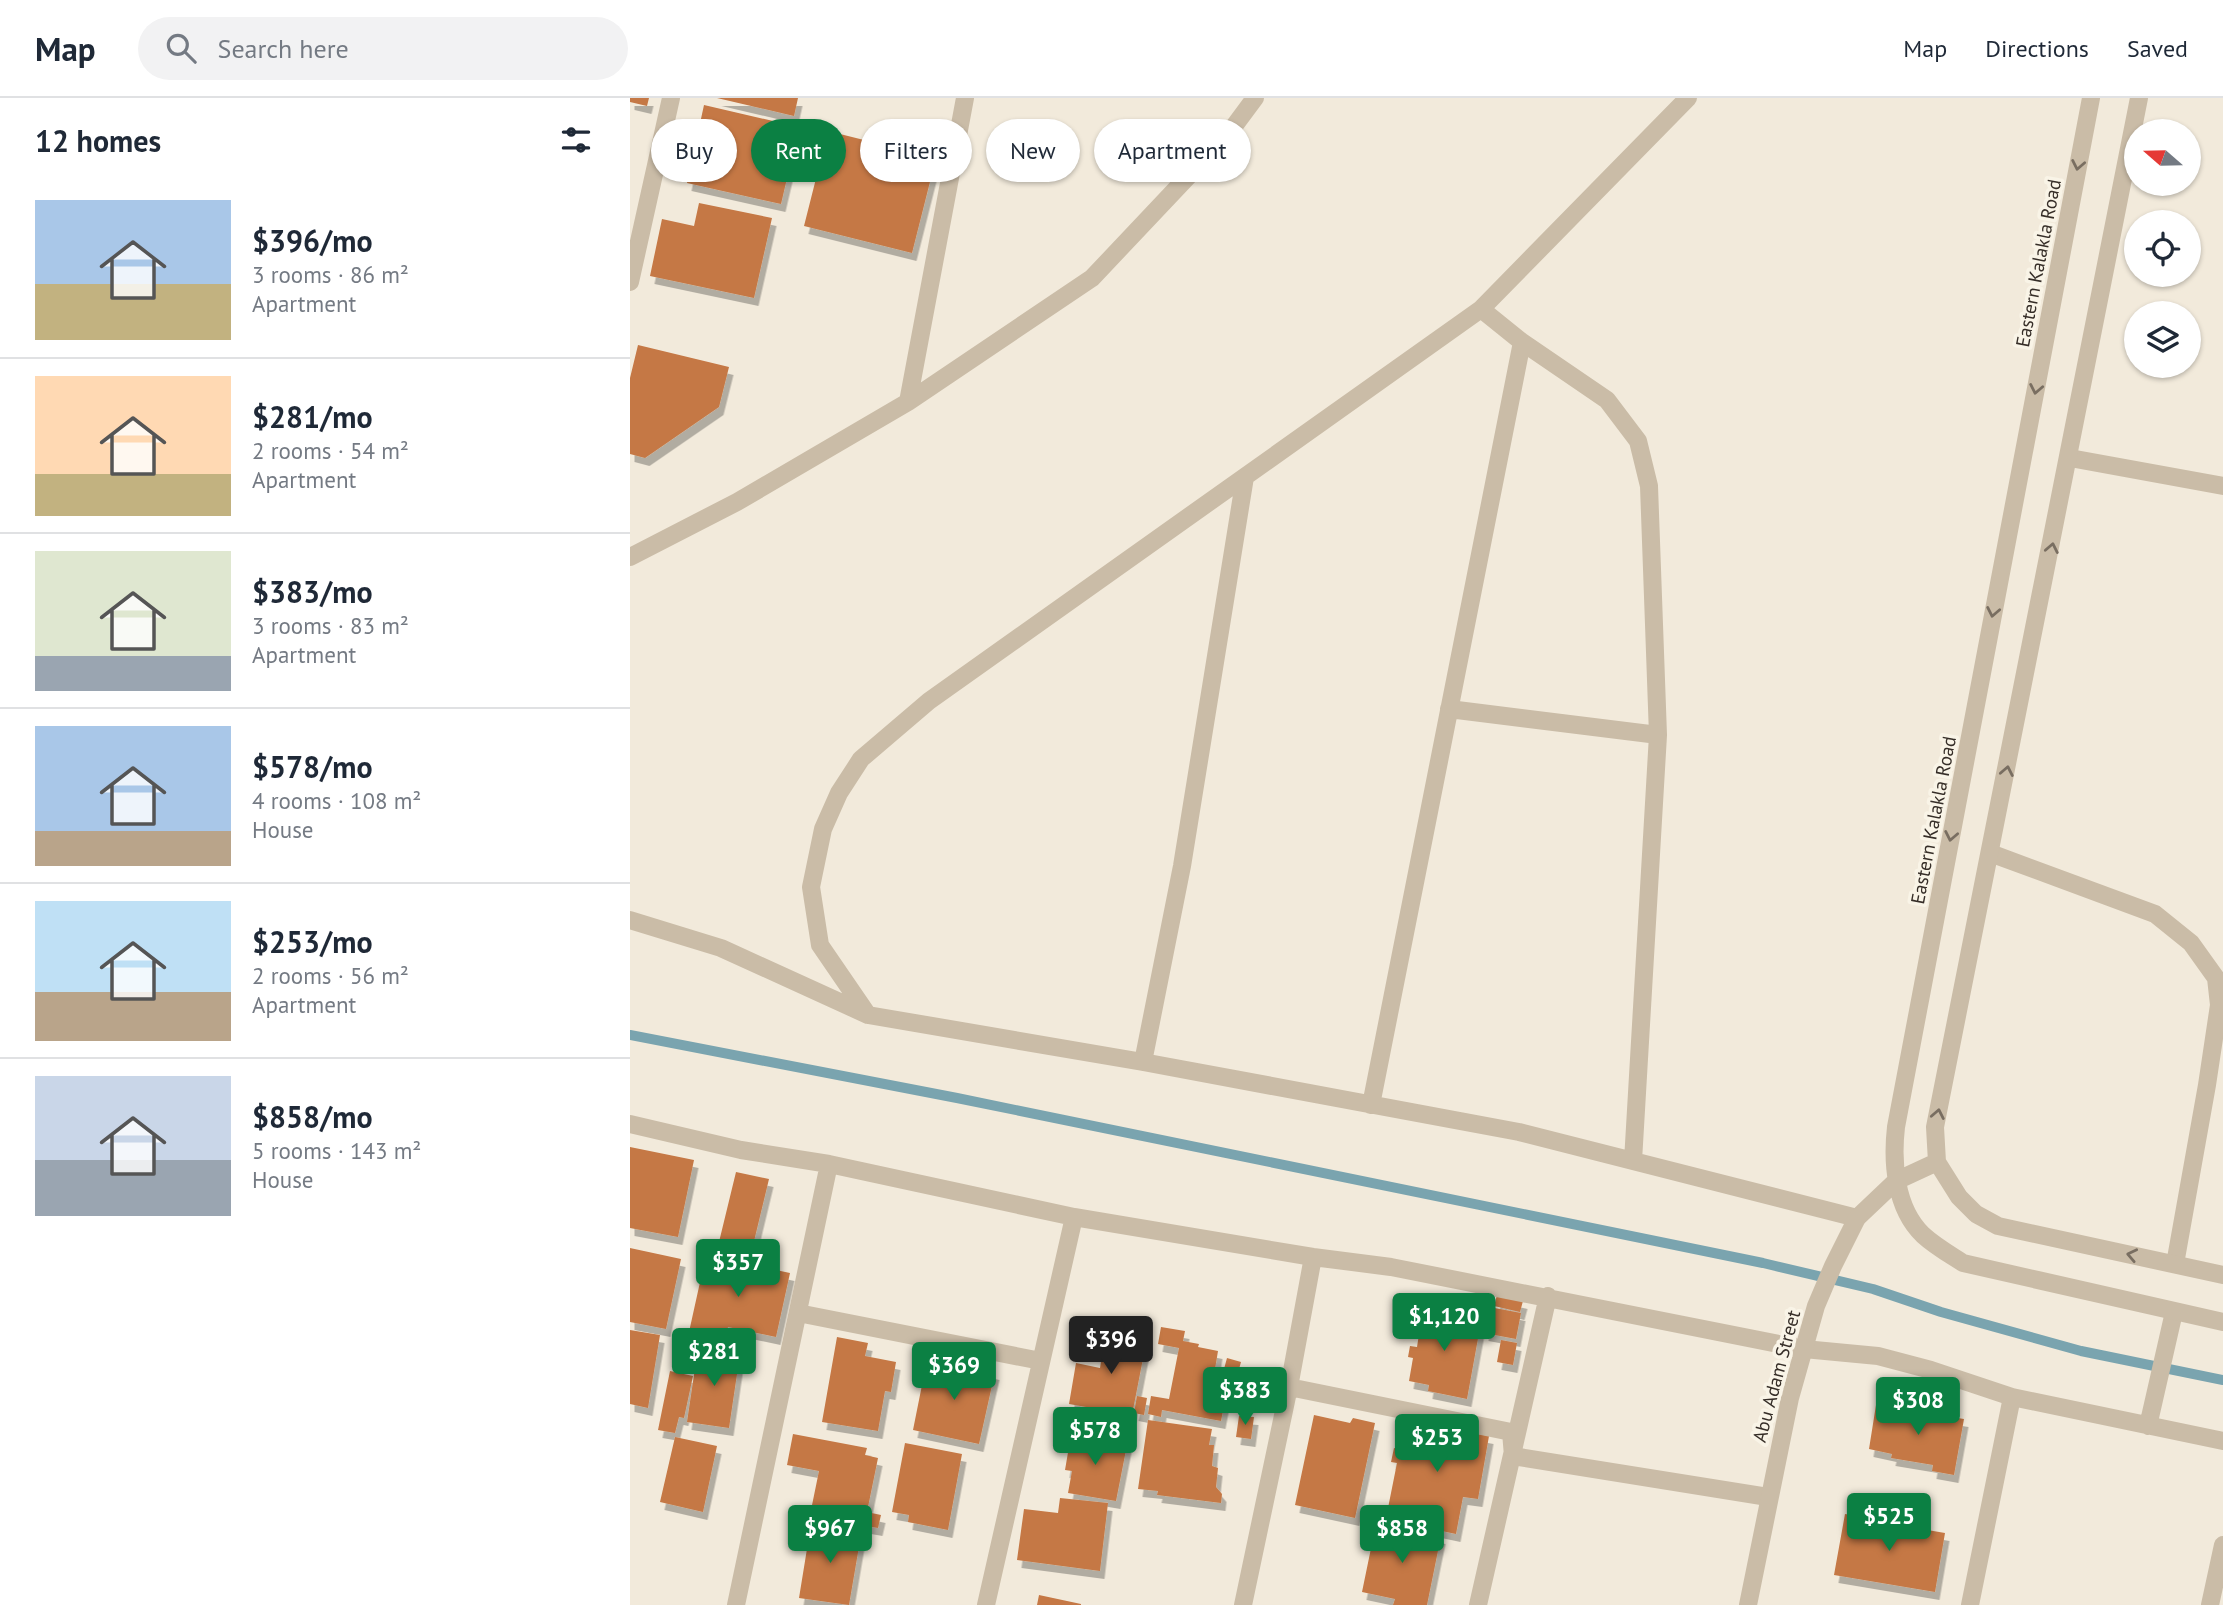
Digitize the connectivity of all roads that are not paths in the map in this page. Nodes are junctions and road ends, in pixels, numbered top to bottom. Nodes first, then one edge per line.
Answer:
1 (671, 98) edge
2 (965, 98) edge
3 (1255, 98) edge
4 (1688, 98) edge
5 (2091, 98) edge
6 (2139, 98) edge
7 (630, 282) edge
8 (1481, 309) junction
9 (1522, 342) junction
10 (908, 402) junction
11 (2070, 458) junction
12 (1245, 477) junction
13 (2223, 486) edge
14 (630, 557) edge
15 (1449, 709) junction
16 (1658, 735) junction
17 (1990, 853) junction
18 (630, 920) edge
19 (868, 1015) junction
20 (1143, 1062) junction
21 (1371, 1105) junction
22 (630, 1124) edge
23 (1633, 1161) junction
24 (1937, 1162) junction
25 (829, 1164) junction
26 (1896, 1181) junction
27 (1074, 1217) junction
28 (1857, 1218) junction
29 (1313, 1257) junction
30 (2175, 1264) junction
31 (2223, 1275) edge
32 (1548, 1297) junction
33 (2174, 1312) junction
34 (798, 1313) junction
35 (2223, 1322) edge
36 (1804, 1349) junction
37 (1041, 1361) junction
38 (1289, 1387) junction
39 (2012, 1397) junction
40 (2148, 1426) junction
41 (2223, 1441) edge
42 (1513, 1456) junction
43 (1768, 1497) junction
44 (2223, 1545) edge
45 (736, 1605) edge
46 (986, 1605) edge
47 (1243, 1605) edge
48 (1478, 1605) edge
49 (1748, 1605) edge
50 (1970, 1605) edge
51 (2210, 1605) edge

1 - 7 street
2 - 10 street
3 - 10 street
4 - 8 street
5 -> 26 street, Eastern Kalakla Road
6 - 11 street
8 - 9 street
8 - 12 street
9 - 15 street
9 - 16 street
10 - 14 street
11 - 13 street
17 -> 11 street
12 - 19 street
12 - 20 street
15 - 16 street
15 - 21 street
16 - 23 street
24 -> 17 street
17 - 30 street
18 - 19 street
19 - 20 street
20 - 21 street
21 - 23 street
22 - 25 street
23 - 28 street
24 - 26 street, Abu Adam Street
30 -> 24 street
25 - 27 street
25 - 34 street
26 - 28 street, Abu Adam Street
26 - 33 street, Eastern Kalakla Road
27 - 29 street
27 - 37 street
28 - 36 street, Abu Adam Street
29 - 32 street
29 - 38 street
30 - 31 street
32 - 36 street
32 - 42 street
33 - 35 street, Eastern Kalakla Road
33 - 40 street
34 - 37 street
34 - 45 street
36 - 39 street
36 - 43 street, Abu Adam Street
37 - 46 street
38 - 42 street
38 - 47 street
39 - 40 street
39 - 50 street
40 - 41 street
42 - 43 street
42 - 48 street
43 - 49 street, Abu Adam Street
44 - 51 street

